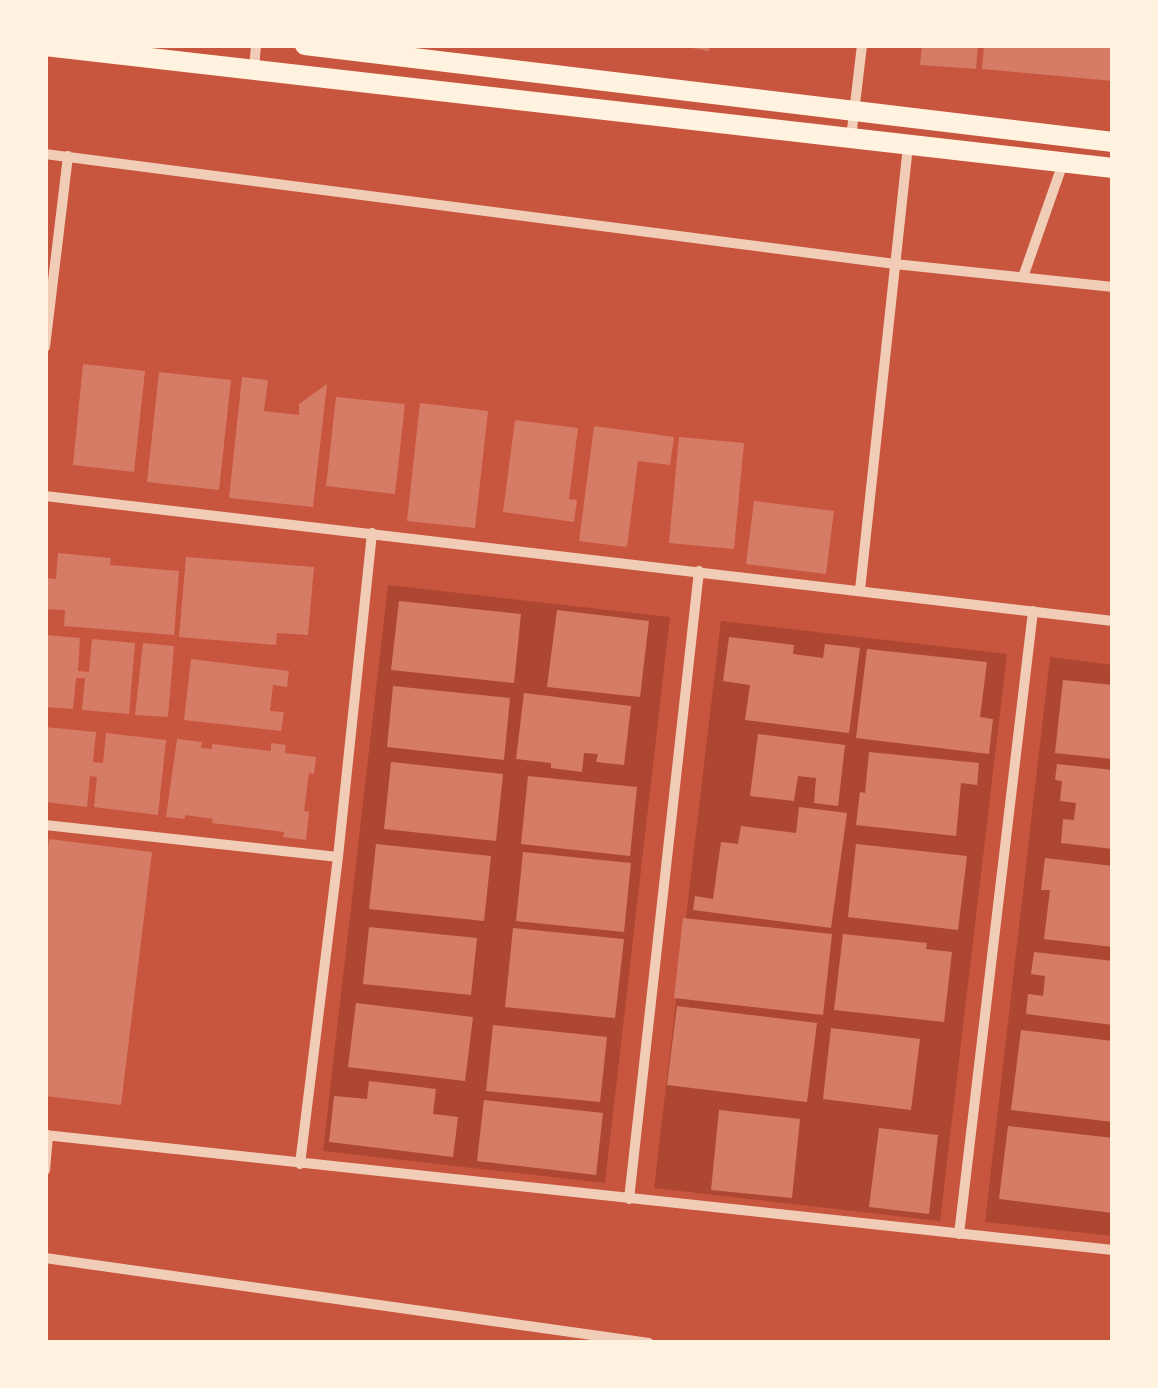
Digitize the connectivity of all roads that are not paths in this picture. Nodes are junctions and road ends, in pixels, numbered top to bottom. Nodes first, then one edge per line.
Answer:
1 (256, 45) edge
2 (305, 45) edge
3 (862, 45) edge
4 (45, 46) edge
5 (253, 70) junction
6 (855, 113) junction
7 (850, 139) junction
8 (1113, 142) edge
9 (908, 146) junction
10 (45, 154) edge
11 (68, 156) junction
12 (1063, 162) junction
13 (1113, 168) edge
14 (895, 264) junction
15 (1023, 277) junction
16 (1113, 287) edge
17 (45, 347) edge
18 (45, 496) edge
19 (372, 533) junction
20 (699, 571) junction
21 (860, 590) junction
22 (1033, 611) junction
23 (1113, 621) edge
24 (45, 825) edge
25 (338, 858) junction
26 (46, 1135) edge
27 (300, 1164) junction
28 (45, 1170) edge
29 (629, 1199) junction
30 (959, 1234) junction
31 (1113, 1250) edge
32 (45, 1258) edge
33 (649, 1343) edge

1 - 5 street
2 - 6 main road
3 - 6 street
4 - 5 main road
5 - 7 main road
6 - 7 street
6 - 8 main road
7 - 9 main road
9 - 12 main road
9 - 14 street
10 - 11 street
11 - 14 street
11 - 17 street
12 - 13 main road
12 - 15 street
14 - 15 street
14 - 21 street
15 - 16 street
18 - 19 street
19 - 20 street
19 - 25 street
20 - 21 street
20 - 29 street
21 - 22 street
22 - 23 street
22 - 30 street
24 - 25 street
25 - 27 street
26 - 27 street
26 - 28 street
27 - 29 street
29 - 30 street
30 - 31 street
32 - 33 street

